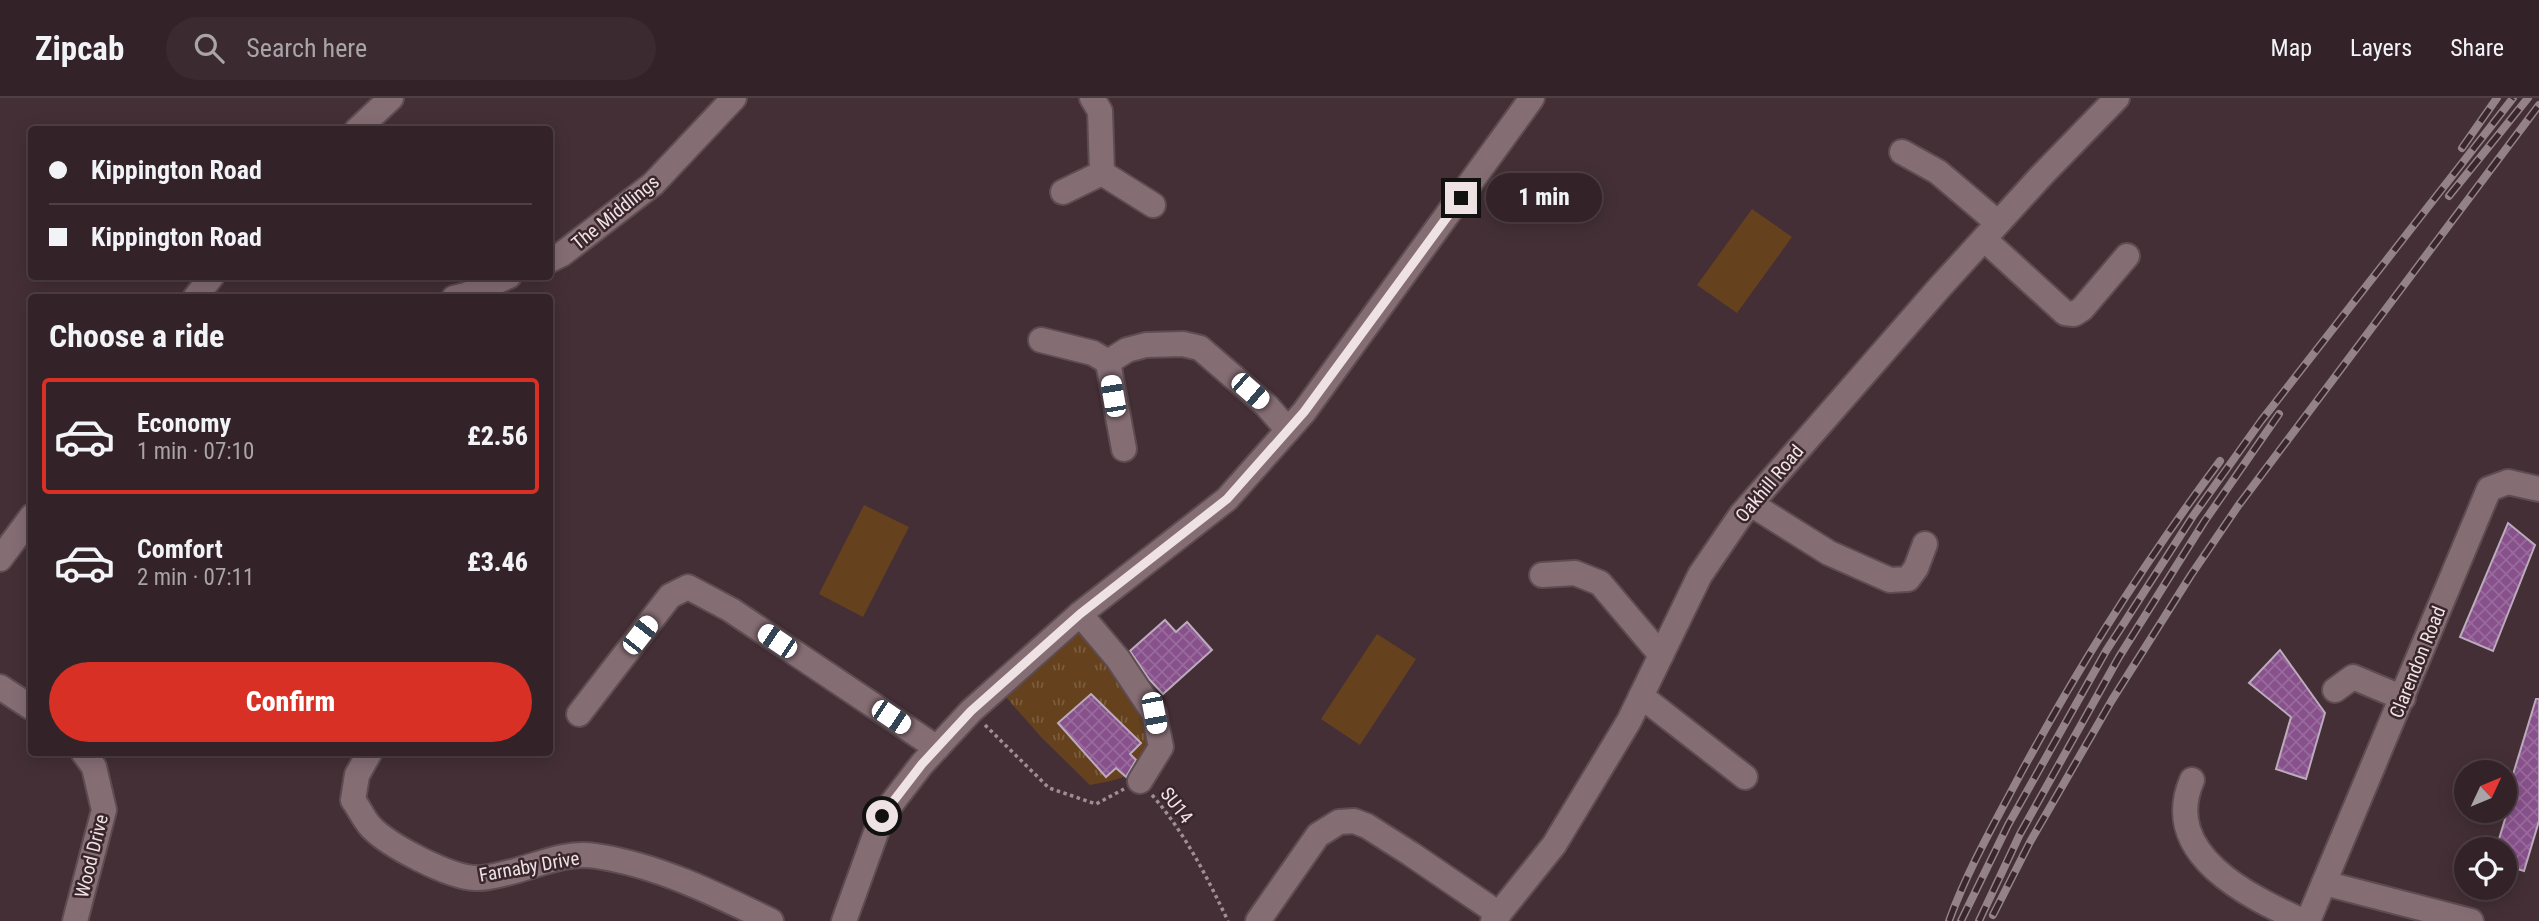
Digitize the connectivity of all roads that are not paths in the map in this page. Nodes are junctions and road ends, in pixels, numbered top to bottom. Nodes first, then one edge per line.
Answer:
1 (391, 98) edge
2 (734, 98) edge
3 (1092, 98) edge
4 (1532, 98) edge
5 (2117, 98) edge
6 (361, 126) edge
7 (1902, 152) dead end
8 (1102, 173) junction
9 (1063, 192) dead end
10 (1153, 205) dead end
11 (1991, 231) junction
12 (2127, 256) dead end
13 (553, 258) edge
14 (209, 280) edge
15 (500, 280) edge
16 (198, 294) edge
17 (468, 294) edge
18 (1041, 340) dead end
19 (1108, 362) junction
20 (1289, 430) junction
21 (1124, 449) dead end
22 (2539, 489) edge
23 (1751, 503) junction
24 (28, 521) edge
25 (1925, 544) dead end
26 (0, 559) edge
27 (1542, 575) dead end
28 (1080, 614) junction
29 (1661, 655) junction
30 (0, 687) edge
31 (2334, 690) dead end
32 (1641, 696) junction
33 (2403, 698) junction
34 (28, 705) edge
35 (579, 713) dead end
36 (937, 748) junction
37 (86, 756) edge
38 (368, 756) edge
39 (1745, 777) dead end
40 (2192, 780) dead end
41 (1139, 781) road end
42 (2324, 883) junction
43 (1496, 918) edge
44 (75, 921) edge
45 (771, 921) edge
46 (844, 921) edge
47 (1258, 921) edge
48 (2303, 921) edge
49 (2308, 921) edge
50 (2471, 921) edge

1 - 6 street
2 - 13 street, The Middlings
3 - 8 street
4 - 20 street
5 - 11 street, Oakhill Road
7 - 11 street
8 - 9 street
8 - 10 street
11 - 12 street
11 - 23 street, Oakhill Road
14 - 16 street
15 - 17 street
18 - 19 street
19 - 20 street
19 - 21 street
20 - 28 street
22 - 33 street, Clarendon Road
23 - 25 street
23 - 29 street, Oakhill Road
24 - 26 street
27 - 29 street
28 - 36 street
28 - 41 street
29 - 32 street, Oakhill Road
30 - 34 street
31 - 33 street
32 - 39 street
32 - 43 street, Oakhill Road
33 - 42 street, Clarendon Road
35 - 36 street
36 - 46 street
37 - 44 street, Wood Drive
38 - 45 street, Farnaby Drive
40 - 48 street
42 - 49 street, Clarendon Road
42 - 50 street
43 - 47 street

